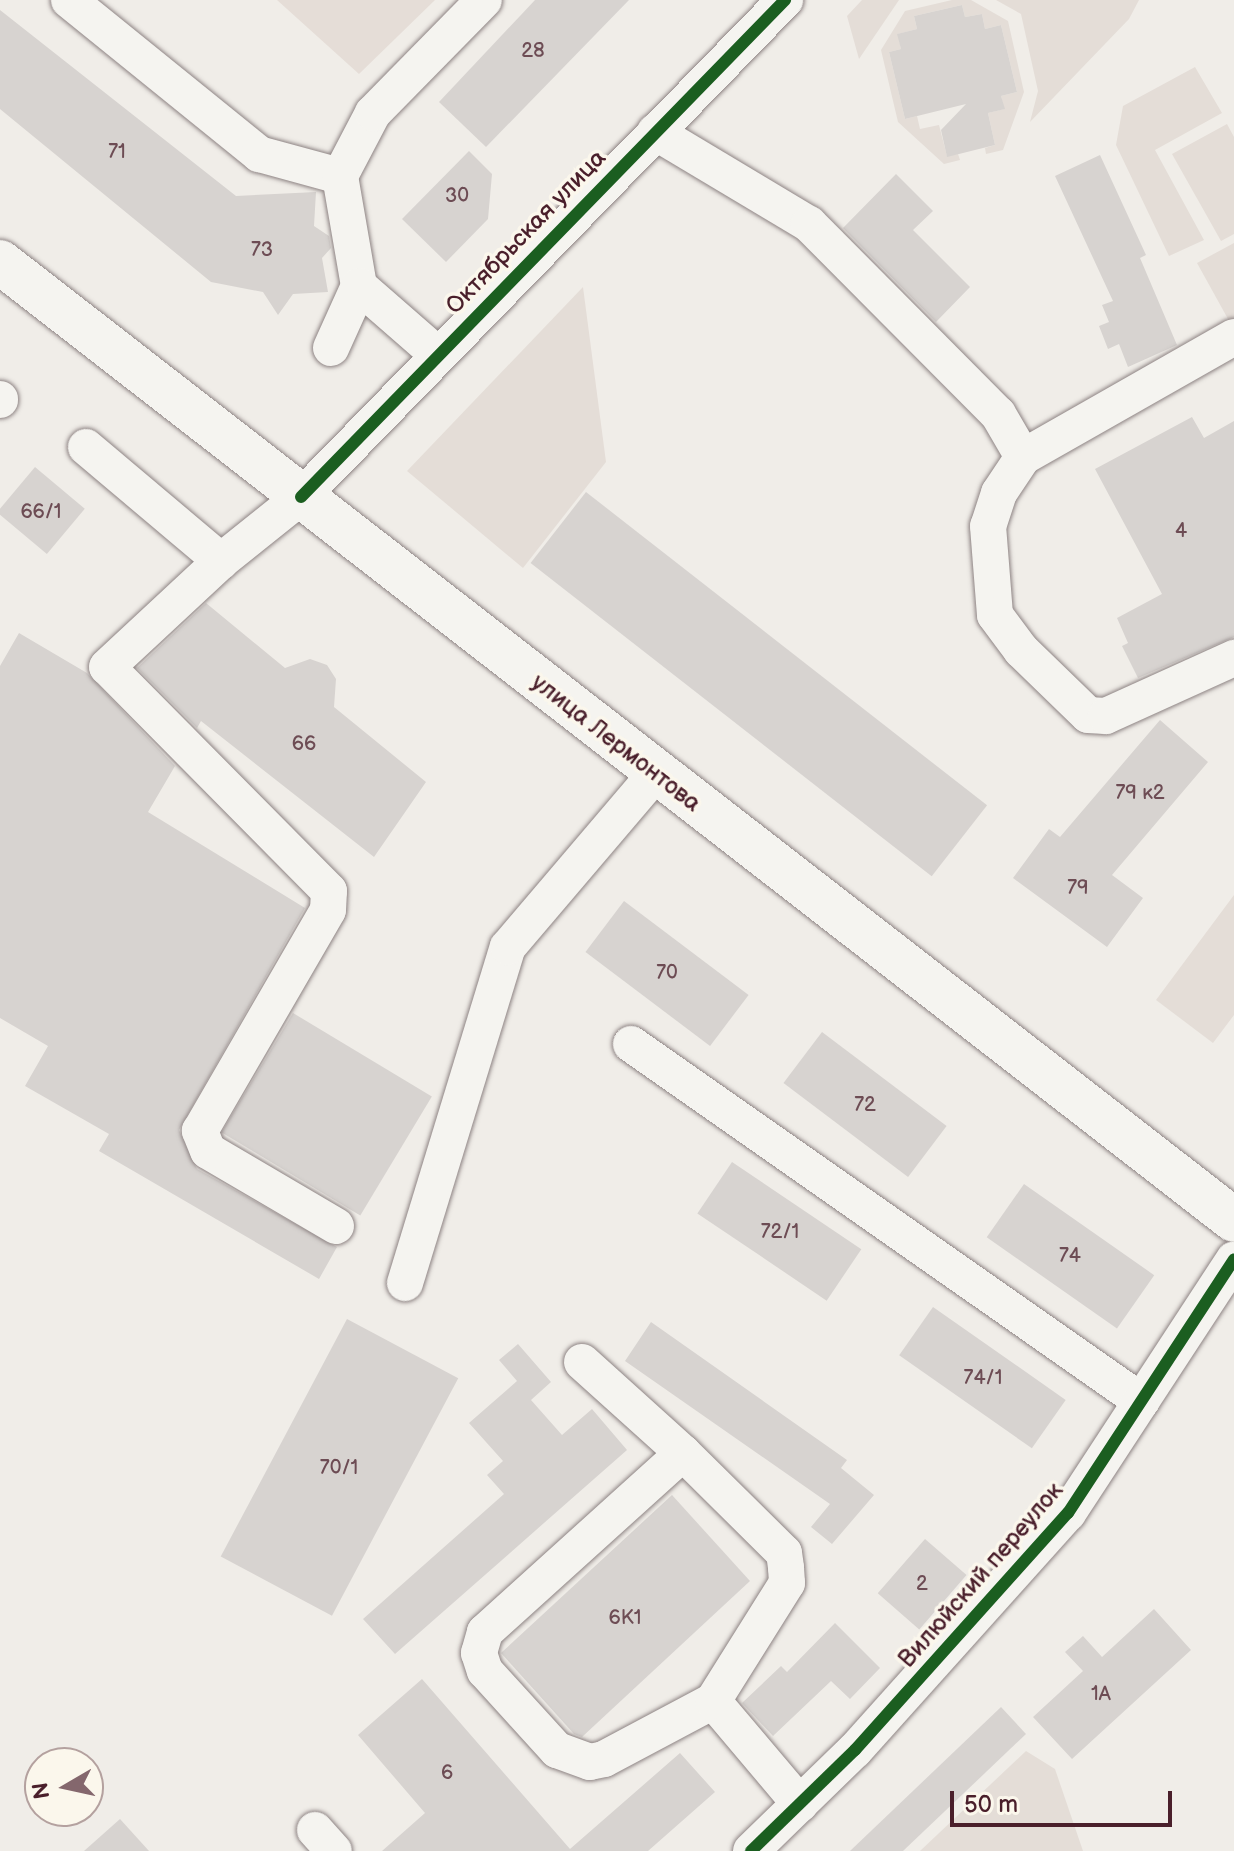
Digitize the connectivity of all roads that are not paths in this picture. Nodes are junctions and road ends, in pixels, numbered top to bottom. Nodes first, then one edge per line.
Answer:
1 (69, 0) edge
2 (484, 0) edge
3 (785, 0) edge
4 (655, 132) junction
5 (340, 176) junction
6 (0, 262) edge
7 (359, 286) junction
8 (1234, 337) edge
9 (331, 348) dead end
10 (438, 355) junction
11 (86, 447) dead end
12 (1023, 457) junction
13 (301, 497) junction
14 (221, 561) junction
15 (1234, 658) edge
16 (655, 774) junction
17 (631, 1044) dead end
18 (1234, 1220) edge
19 (336, 1226) dead end
20 (1234, 1259) edge
21 (405, 1283) dead end
22 (582, 1362) dead end
23 (1141, 1401) junction
24 (683, 1453) junction
25 (713, 1701) junction
26 (800, 1804) junction
27 (751, 1851) edge

1 - 5 street
2 - 5 street
3 - 4 street, Октябрьская улица
4 - 10 street, Октябрьская улица
4 - 12 street
5 - 7 street
6 - 13 main road, улица Лермонтова
7 - 9 street
7 - 10 street
8 - 12 street
10 - 13 street, Октябрьская улица
11 - 14 street
12 - 15 street
13 - 14 street, Октябрьская улица
13 - 16 main road, улица Лермонтова
14 - 19 street, Октябрьская улица
16 - 18 main road, улица Лермонтова
16 - 21 street
17 - 23 street
20 - 23 street, Вилюйский переулок
22 - 24 street
23 - 26 street, Вилюйский переулок
24 - 25 street
24 - 25 street
25 - 26 street
26 - 27 street, Вилюйский переулок

